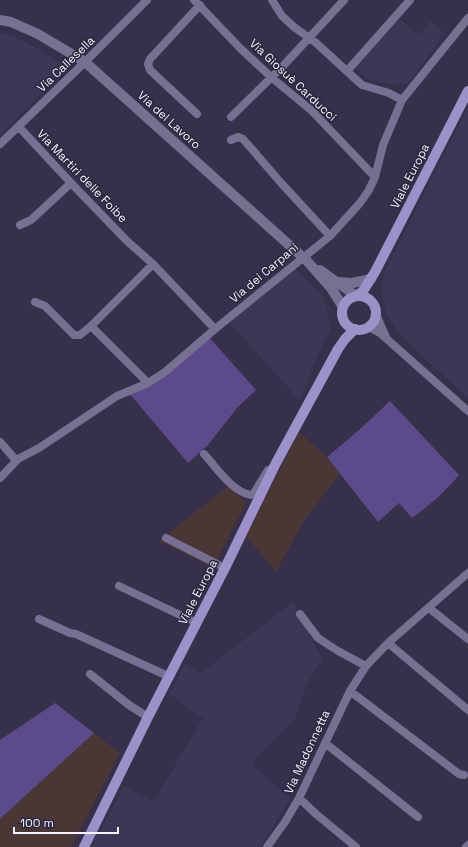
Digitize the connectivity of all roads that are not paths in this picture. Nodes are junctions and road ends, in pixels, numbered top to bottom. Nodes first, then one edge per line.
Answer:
1 (147, 0) edge
2 (344, 0) edge
3 (410, 0) edge
4 (276, 2) edge
5 (197, 3) edge
6 (468, 18) edge
7 (0, 20) edge
8 (309, 38) junction
9 (85, 62) junction
10 (347, 71) junction
11 (271, 77) junction
12 (468, 91) edge
13 (402, 100) junction
14 (197, 114) dead end
15 (231, 117) dead end
16 (19, 127) junction
17 (231, 140) dead end
18 (0, 144) edge
19 (375, 177) junction
20 (71, 183) junction
21 (20, 225) dead end
22 (330, 236) junction
23 (305, 259) junction
24 (153, 264) junction
25 (373, 276) junction
26 (335, 281) junction
27 (356, 296) junction
28 (35, 302) dead end
29 (343, 307) junction
30 (375, 309) junction
31 (343, 319) junction
32 (91, 326) junction
33 (369, 326) junction
34 (215, 329) junction
35 (355, 329) junction
36 (388, 339) junction
37 (338, 349) junction
38 (148, 383) junction
39 (468, 411) edge
40 (0, 442) edge
41 (204, 454) dead end
42 (18, 459) junction
43 (276, 463) junction
44 (0, 478) edge
45 (166, 538) dead end
46 (225, 568) junction
47 (468, 573) edge
48 (119, 586) dead end
49 (429, 608) junction
50 (300, 614) dead end
51 (38, 618) dead end
52 (197, 623) junction
53 (468, 639) edge
54 (388, 643) junction
55 (366, 666) junction
56 (90, 674) dead end
57 (170, 677) junction
58 (350, 690) junction
59 (468, 710) edge
60 (148, 717) junction
61 (325, 742) junction
62 (464, 775) dead end
63 (299, 798) junction
64 (418, 817) dead end
65 (84, 847) edge
66 (266, 847) edge
67 (356, 847) edge

1 - 9 street, Via Callesella
2 - 8 street
3 - 10 street
4 - 8 street
5 - 11 street, Via Giosuè Carducci
5 - 14 street
6 - 13 street, Via dei Carpani
7 - 9 street, Via del Lavoro
8 - 10 street
8 - 11 street
9 - 16 street, Via Callesella
9 - 23 street, Via del Lavoro
10 - 13 street
11 - 15 street
11 - 19 street, Via Giosuè Carducci
12 - 25 main road, Viale Europa
13 - 19 street, Via dei Carpani
16 - 18 street, Via Callesella
16 - 20 street, Via Martiri delle Foibe
17 - 22 street
19 - 22 street, Via dei Carpani
20 - 21 street
20 - 24 street, Via Martiri delle Foibe
22 - 23 street, Via dei Carpani
23 - 26 street, Via del Lavoro
23 - 29 street, Via del Lavoro
23 - 34 street, Via dei Carpani
24 - 32 street
24 - 34 street, Via Martiri delle Foibe
25 - 26 street
25 - 27 main road, Viale Europa
25 - 30 main road, Viale Europa
26 - 27 street, Via del Lavoro
27 - 29 main road
27 - 30 main road
28 - 32 street
29 - 31 main road
30 - 33 main road
30 - 36 street
31 - 35 main road
31 - 37 main road, Viale Europa
32 - 38 street
33 - 35 main road
33 - 36 street
34 - 38 street, Via dei Carpani
35 - 37 main road, Viale Europa
36 - 39 street
37 - 43 main road, Viale Europa
38 - 42 street, Via dei Carpani
40 - 42 street
41 - 43 street
42 - 44 street, Via dei Carpani
43 - 46 main road, Viale Europa
45 - 46 street
46 - 52 main road, Viale Europa
47 - 49 street, Via Madonnetta
48 - 52 street
49 - 53 street
49 - 54 street, Via Madonnetta
50 - 55 street
51 - 57 street
52 - 57 main road, Viale Europa
54 - 55 street, Via Madonnetta
54 - 59 street
55 - 58 street, Via Madonnetta
56 - 60 street
57 - 60 main road, Viale Europa
58 - 61 street, Via Madonnetta
58 - 62 street
60 - 65 main road, Viale Europa
61 - 63 street, Via Madonnetta
61 - 64 street
63 - 66 street, Via Madonnetta
63 - 67 street

